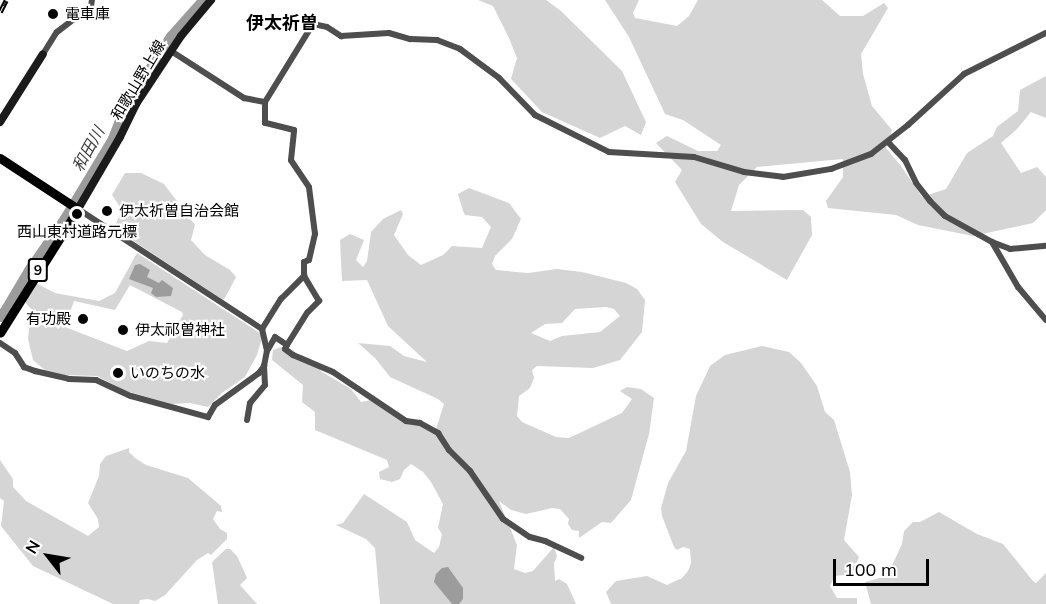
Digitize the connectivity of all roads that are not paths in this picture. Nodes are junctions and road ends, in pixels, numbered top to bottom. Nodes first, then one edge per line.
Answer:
1 (92, 0) edge
2 (211, 0) edge
3 (1046, 33) edge
4 (171, 51) junction
5 (43, 54) joint
6 (265, 102) junction
7 (0, 122) edge
8 (888, 142) junction
9 (0, 158) edge
10 (75, 207) junction
11 (992, 242) junction
12 (1046, 246) edge
13 (304, 276) junction
14 (1046, 320) edge
15 (262, 329) junction
16 (0, 333) edge
17 (0, 343) edge
18 (287, 345) junction
19 (267, 351) junction
20 (264, 366) junction
21 (248, 420) dead end
22 (581, 558) dead end

1 - 5 street
2 - 4 main road, 和歌山野上線
3 - 8 street
4 - 6 street
4 - 10 main road, 和歌山野上線
5 - 7 main road
6 - 8 street
6 - 13 street
8 - 11 street
9 - 10 main road
10 - 15 street
10 - 16 main road, 9
11 - 12 street
11 - 14 street
13 - 15 street
13 - 18 street
15 - 19 street
17 - 20 street
18 - 19 street
18 - 22 street
19 - 20 street
20 - 21 street

